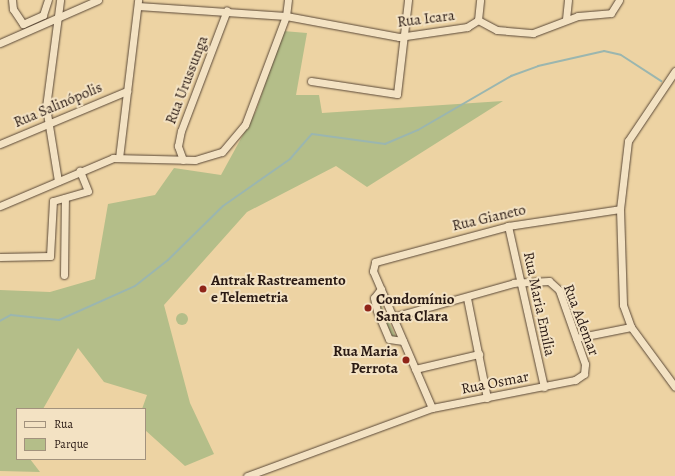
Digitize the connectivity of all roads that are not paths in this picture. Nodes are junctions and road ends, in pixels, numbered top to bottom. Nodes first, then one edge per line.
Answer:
1 (12, 0) edge
2 (48, 0) edge
3 (60, 0) edge
4 (98, 0) edge
5 (288, 0) edge
6 (408, 0) edge
7 (480, 0) edge
8 (568, 0) edge
9 (619, 0) edge
10 (138, 3) edge
11 (227, 10) junction
12 (286, 16) junction
13 (58, 17) junction
14 (566, 19) junction
15 (478, 20) junction
16 (404, 37) junction
17 (0, 43) edge
18 (675, 72) edge
19 (311, 81) dead end
20 (127, 91) junction
21 (47, 123) junction
22 (0, 144) edge
23 (119, 158) junction
24 (183, 160) junction
25 (80, 171) junction
26 (58, 181) junction
27 (65, 198) junction
28 (0, 206) edge
29 (620, 209) junction
30 (508, 226) junction
31 (0, 257) edge
32 (64, 275) dead end
33 (522, 282) junction
34 (381, 289) junction
35 (467, 298) junction
36 (393, 317) junction
37 (631, 327) junction
38 (576, 338) junction
39 (403, 341) junction
40 (479, 354) junction
41 (415, 369) junction
42 (584, 374) joint
43 (544, 387) junction
44 (675, 387) edge
45 (487, 398) junction
46 (432, 408) junction
47 (247, 476) edge

1 - 2 street
3 - 13 street
4 - 13 street
5 - 12 street
6 - 16 street
7 - 15 street
8 - 14 street
9 - 14 street
10 - 11 street, Rua Icara
10 - 20 street
11 - 12 street, Rua Icara
11 - 24 street, Rua Urussunga
12 - 16 street, Rua Icara
12 - 24 street
13 - 17 street
13 - 21 street
14 - 15 street
15 - 16 street, Rua Icara
16 - 19 street
18 - 29 street
20 - 21 street, Rua Salinópolis
20 - 23 street
21 - 22 street, Rua Salinópolis
21 - 26 street
23 - 24 street
23 - 25 street
25 - 26 street
25 - 27 street
26 - 28 street
27 - 31 street
27 - 32 street
29 - 30 street, Rua Gianeto
29 - 37 street
30 - 33 street, Rua Maria Emília
30 - 34 street, Rua Gianeto
33 - 35 street, Rua Ademar
33 - 38 street, Rua Ademar
33 - 43 street, Rua Maria Emília
34 - 36 street
34 - 39 street
35 - 36 street, Rua Ademar
35 - 40 street
36 - 39 street
37 - 38 street
37 - 44 street
38 - 42 street, Rua Ademar
39 - 41 street
40 - 41 street
40 - 45 street
41 - 46 street
42 - 43 street, Rua Osmar
43 - 45 street, Rua Osmar
45 - 46 street, Rua Osmar
46 - 47 street, Rua Osmar

